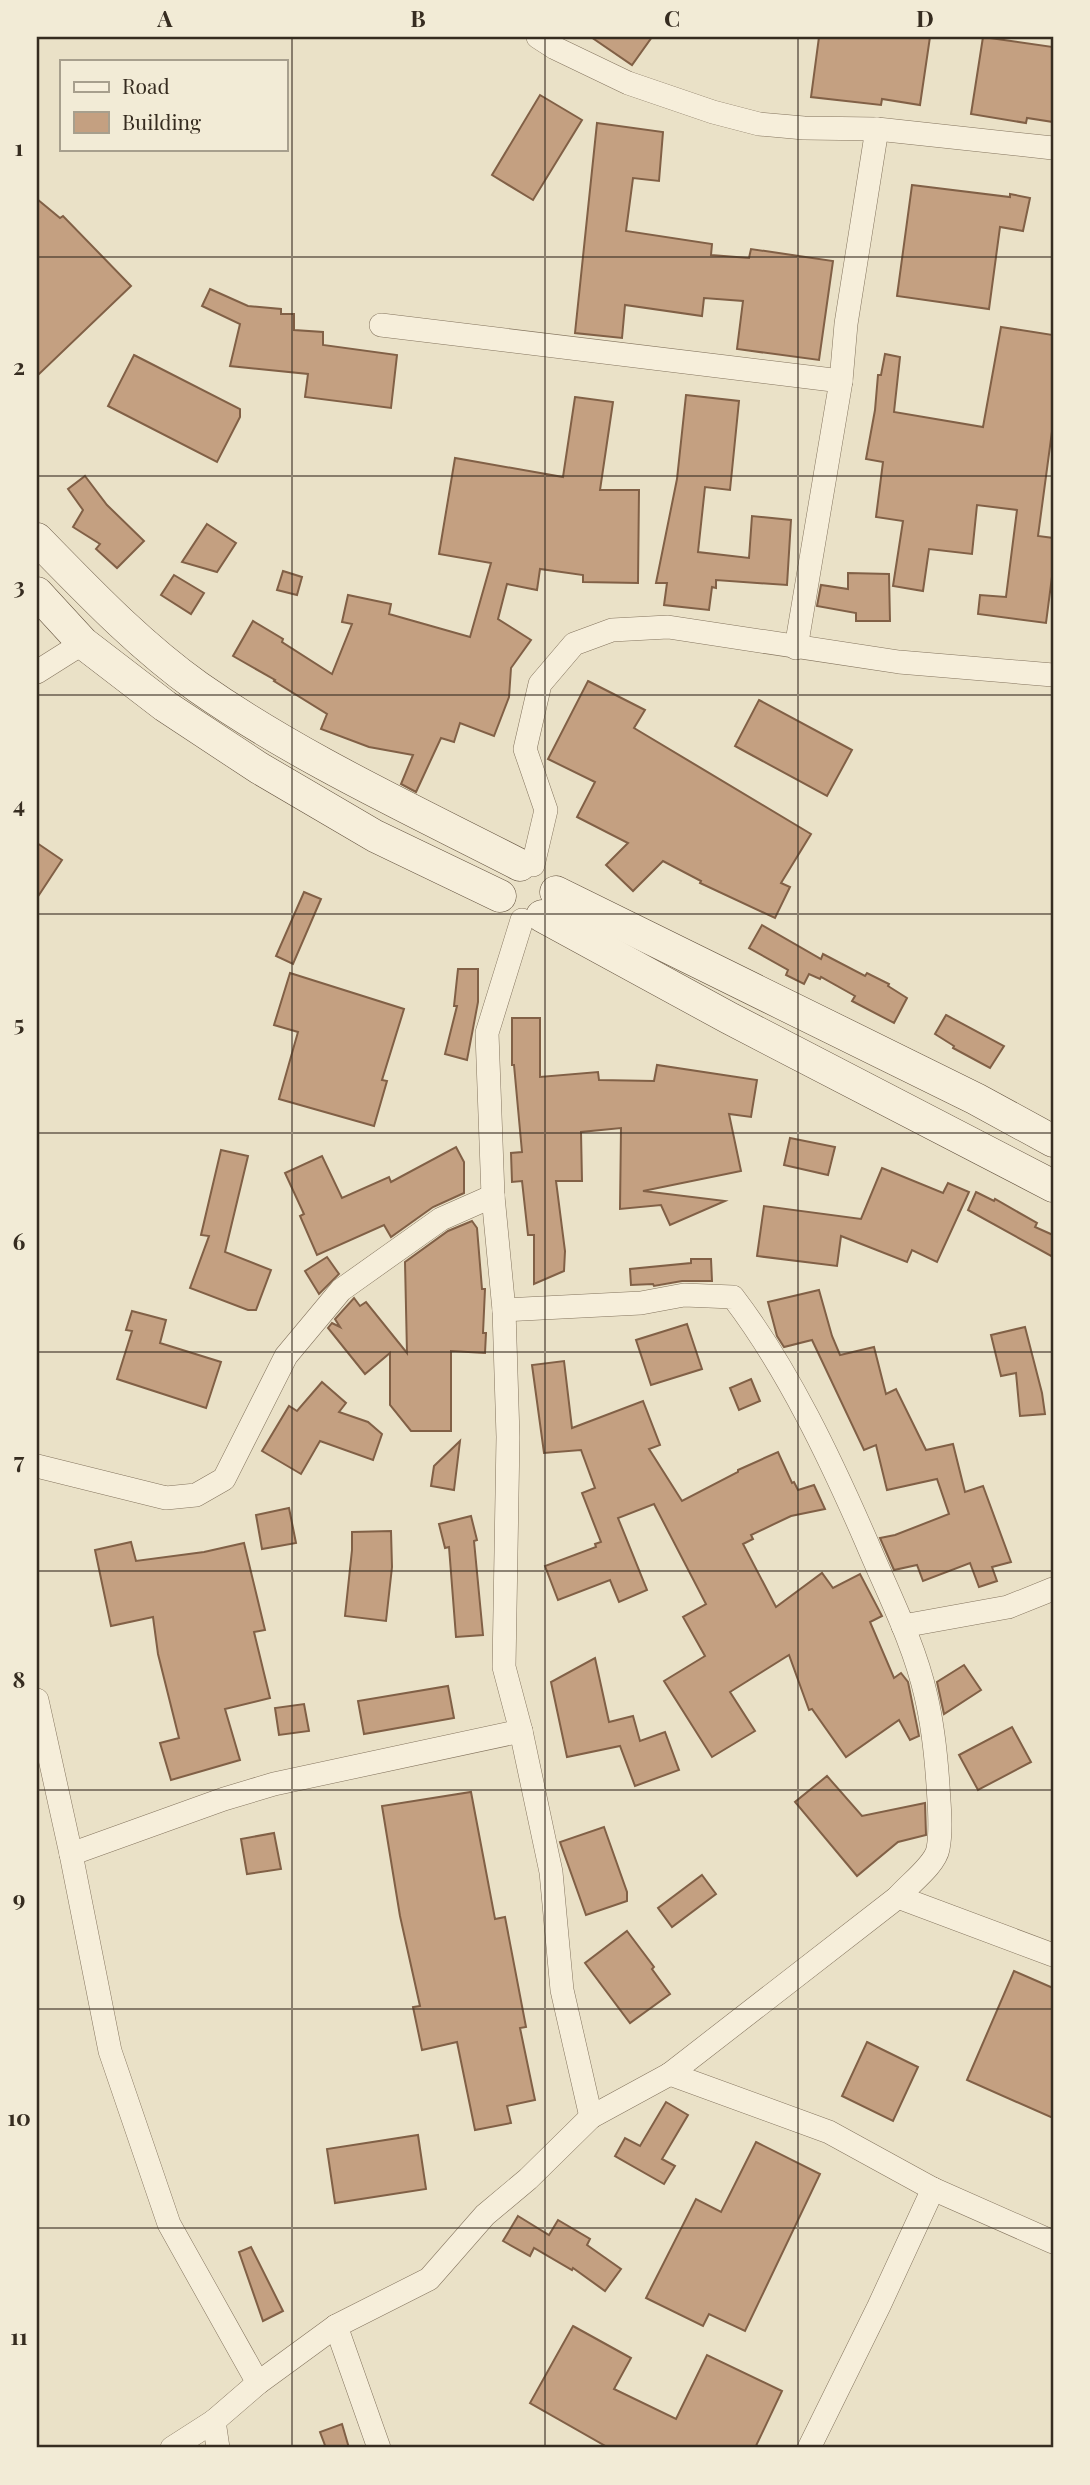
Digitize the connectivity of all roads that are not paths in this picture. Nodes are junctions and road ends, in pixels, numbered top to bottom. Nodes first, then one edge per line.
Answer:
1 (538, 37) edge
2 (877, 129) junction
3 (1053, 148) edge
4 (381, 325) dead end
5 (841, 381) junction
6 (37, 539) edge
7 (37, 593) edge
8 (83, 643) junction
9 (796, 648) junction
10 (37, 672) edge
11 (1053, 675) edge
12 (527, 865) junction
13 (500, 896) junction
14 (540, 909) junction
15 (1053, 1140) edge
16 (1053, 1186) edge
17 (493, 1196) junction
18 (504, 1310) junction
19 (37, 1466) edge
20 (1053, 1589) edge
21 (903, 1626) junction
22 (37, 1700) edge
23 (521, 1731) junction
24 (71, 1854) junction
25 (898, 1897) junction
26 (1053, 1955) edge
27 (670, 2074) junction
28 (591, 2117) junction
29 (933, 2189) junction
30 (1053, 2242) edge
31 (337, 2326) junction
32 (258, 2383) junction
33 (215, 2421) junction
34 (172, 2448) edge
35 (218, 2448) edge
36 (379, 2448) edge
37 (809, 2448) edge

1 - 2 street
2 - 3 street
2 - 5 street
4 - 5 street
5 - 9 street
6 - 12 main road
7 - 8 main road
8 - 10 street
8 - 13 main road
9 - 11 street
9 - 12 street
12 - 13 main road
12 - 14 main road
13 - 14 main road
14 - 15 main road
14 - 16 main road
14 - 17 street
17 - 18 street
17 - 19 street
18 - 21 street
18 - 23 street
20 - 21 street
21 - 25 street
22 - 24 street
23 - 24 street
23 - 28 street
24 - 32 street
25 - 26 street
25 - 27 street
27 - 28 street
27 - 29 street
28 - 31 street
29 - 30 street
29 - 37 street
31 - 32 street
31 - 36 street
32 - 33 street
33 - 34 street
33 - 35 street

